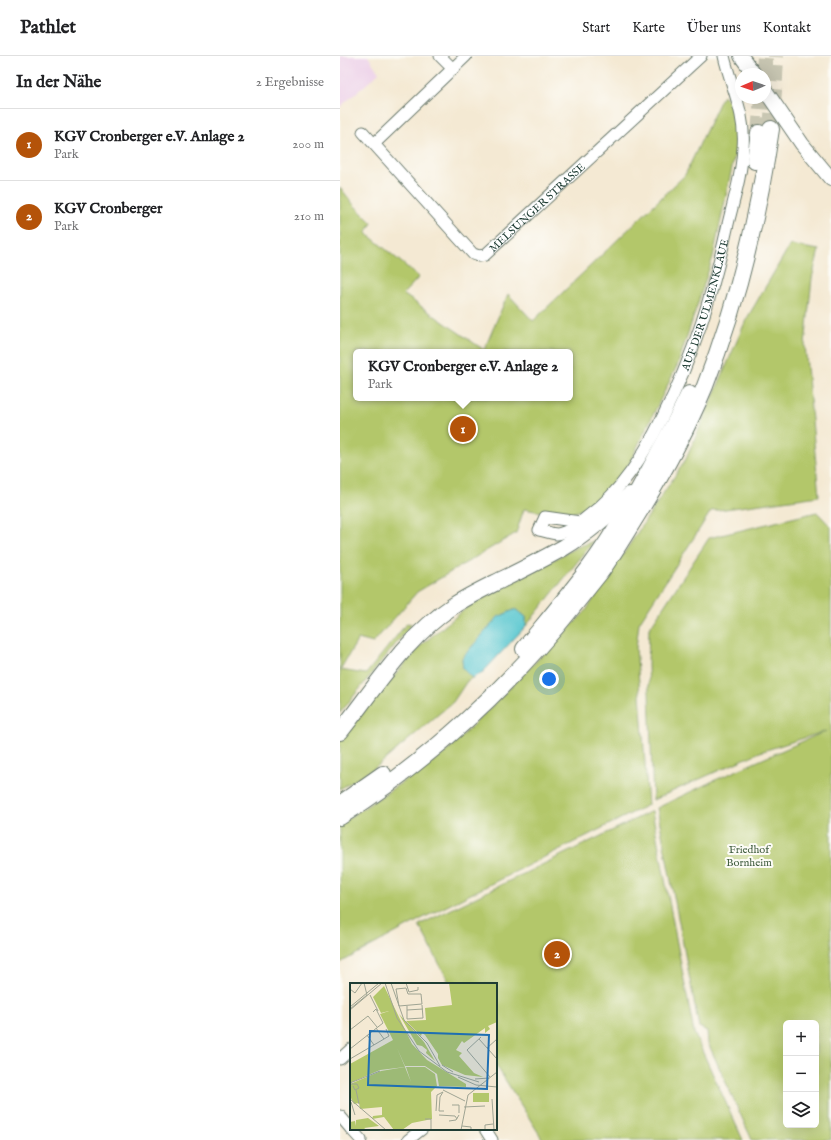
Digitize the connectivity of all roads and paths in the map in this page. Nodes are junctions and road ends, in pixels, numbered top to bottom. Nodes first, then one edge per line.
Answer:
1 (440, 56) edge
2 (466, 56) edge
3 (700, 56) edge
4 (724, 56) edge
5 (741, 56) edge
6 (750, 68) edge
7 (452, 69) junction
8 (771, 99) edge
9 (363, 132) dead end
10 (374, 143) junction
11 (831, 178) edge
12 (643, 483) junction
13 (580, 522) dead end
14 (340, 732) edge
15 (340, 804) edge
16 (340, 817) edge
17 (350, 1051) edge
18 (340, 1059) edge
19 (340, 1116) edge
20 (350, 1128) edge
21 (352, 1130) edge
22 (421, 1130) edge
23 (486, 1130) edge
24 (361, 1140) edge
25 (408, 1140) edge
26 (492, 1140) edge

1 - 7 street
2 - 7 street
3 - 10 street, MELSUNGER STRASSE
4 - 13 street, AUF DER ULMENKLAUE
5 - 6 main road
7 - 10 street
8 - 11 main road
9 - 10 street, MELSUNGER STRASSE
12 - 14 highway
12 - 15 highway
12 - 16 highway
17 - 18 street
19 - 20 street
21 - 24 street
22 - 25 street
23 - 26 street

